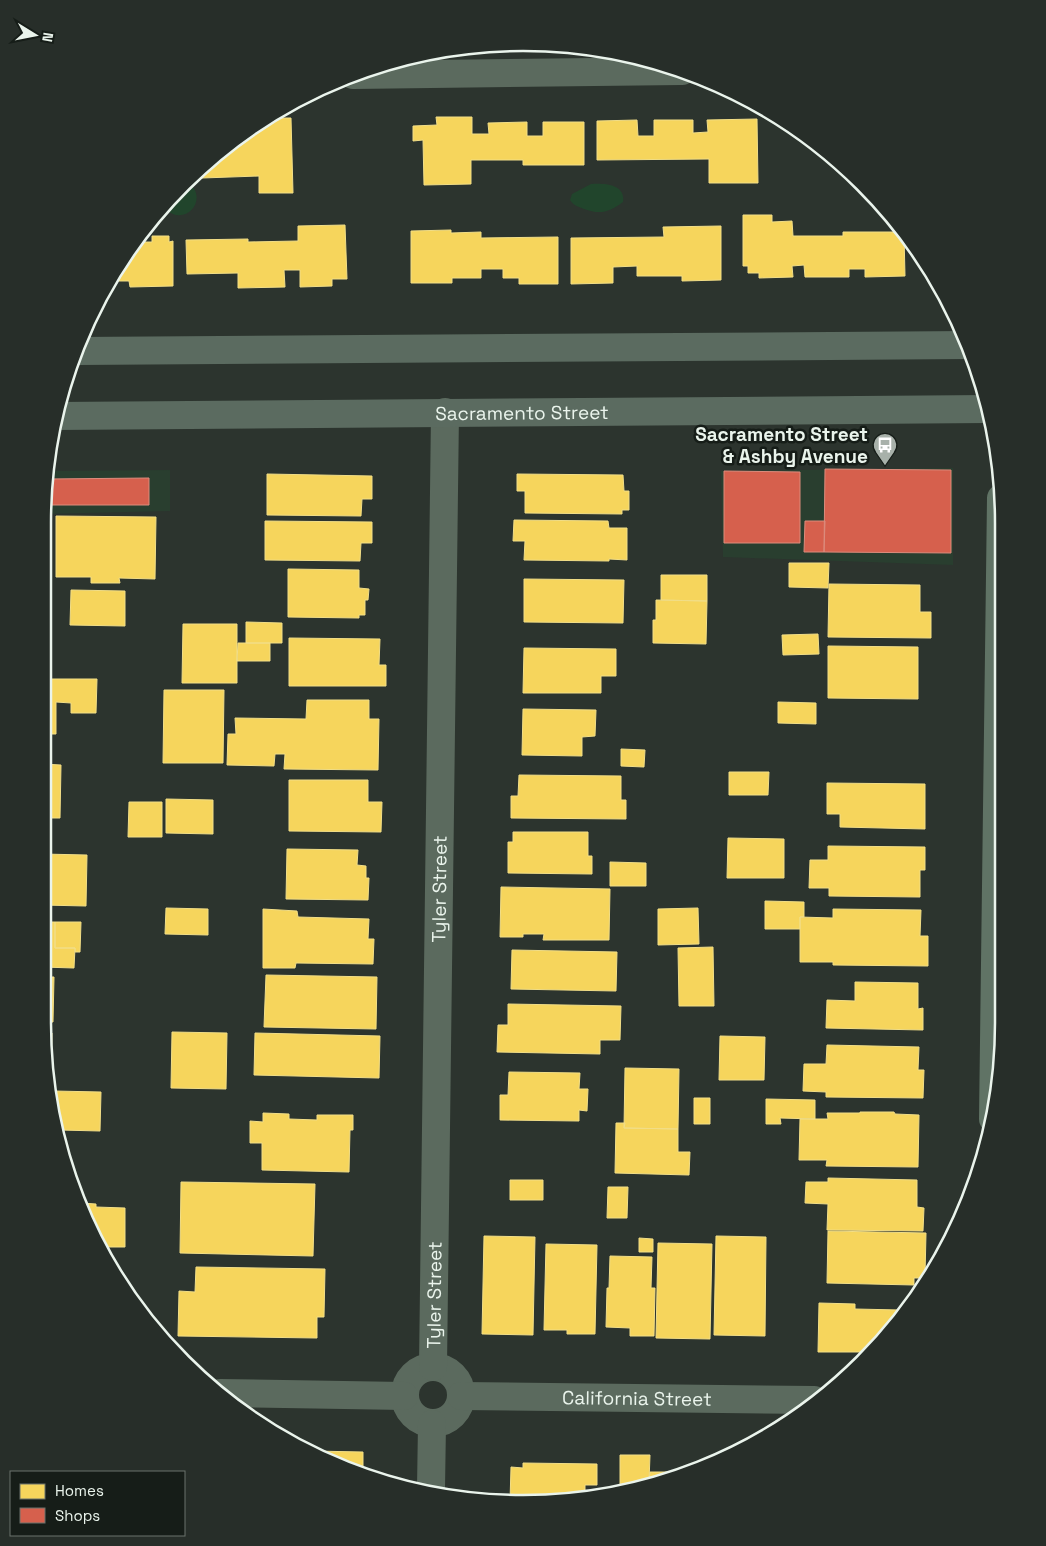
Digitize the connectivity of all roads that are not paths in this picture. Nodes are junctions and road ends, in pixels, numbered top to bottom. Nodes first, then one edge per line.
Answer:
1 (659, 71) edge
2 (375, 75) edge
3 (960, 345) edge
4 (83, 352) edge
5 (981, 409) edge
6 (445, 412) junction
7 (64, 416) edge
8 (995, 964) edge
9 (994, 1056) edge
10 (433, 1367) junction
11 (231, 1393) edge
12 (404, 1396) junction
13 (461, 1396) junction
14 (806, 1400) edge
15 (432, 1424) junction
16 (431, 1486) edge

1 - 2 street
3 - 4 street
5 - 6 street, Sacramento Street
6 - 7 street, Sacramento Street
6 - 10 street, Tyler Street
8 - 9 main road
10 - 12 street
10 - 13 street
11 - 12 street
12 - 15 street
13 - 14 street, California Street
13 - 15 street
15 - 16 street

